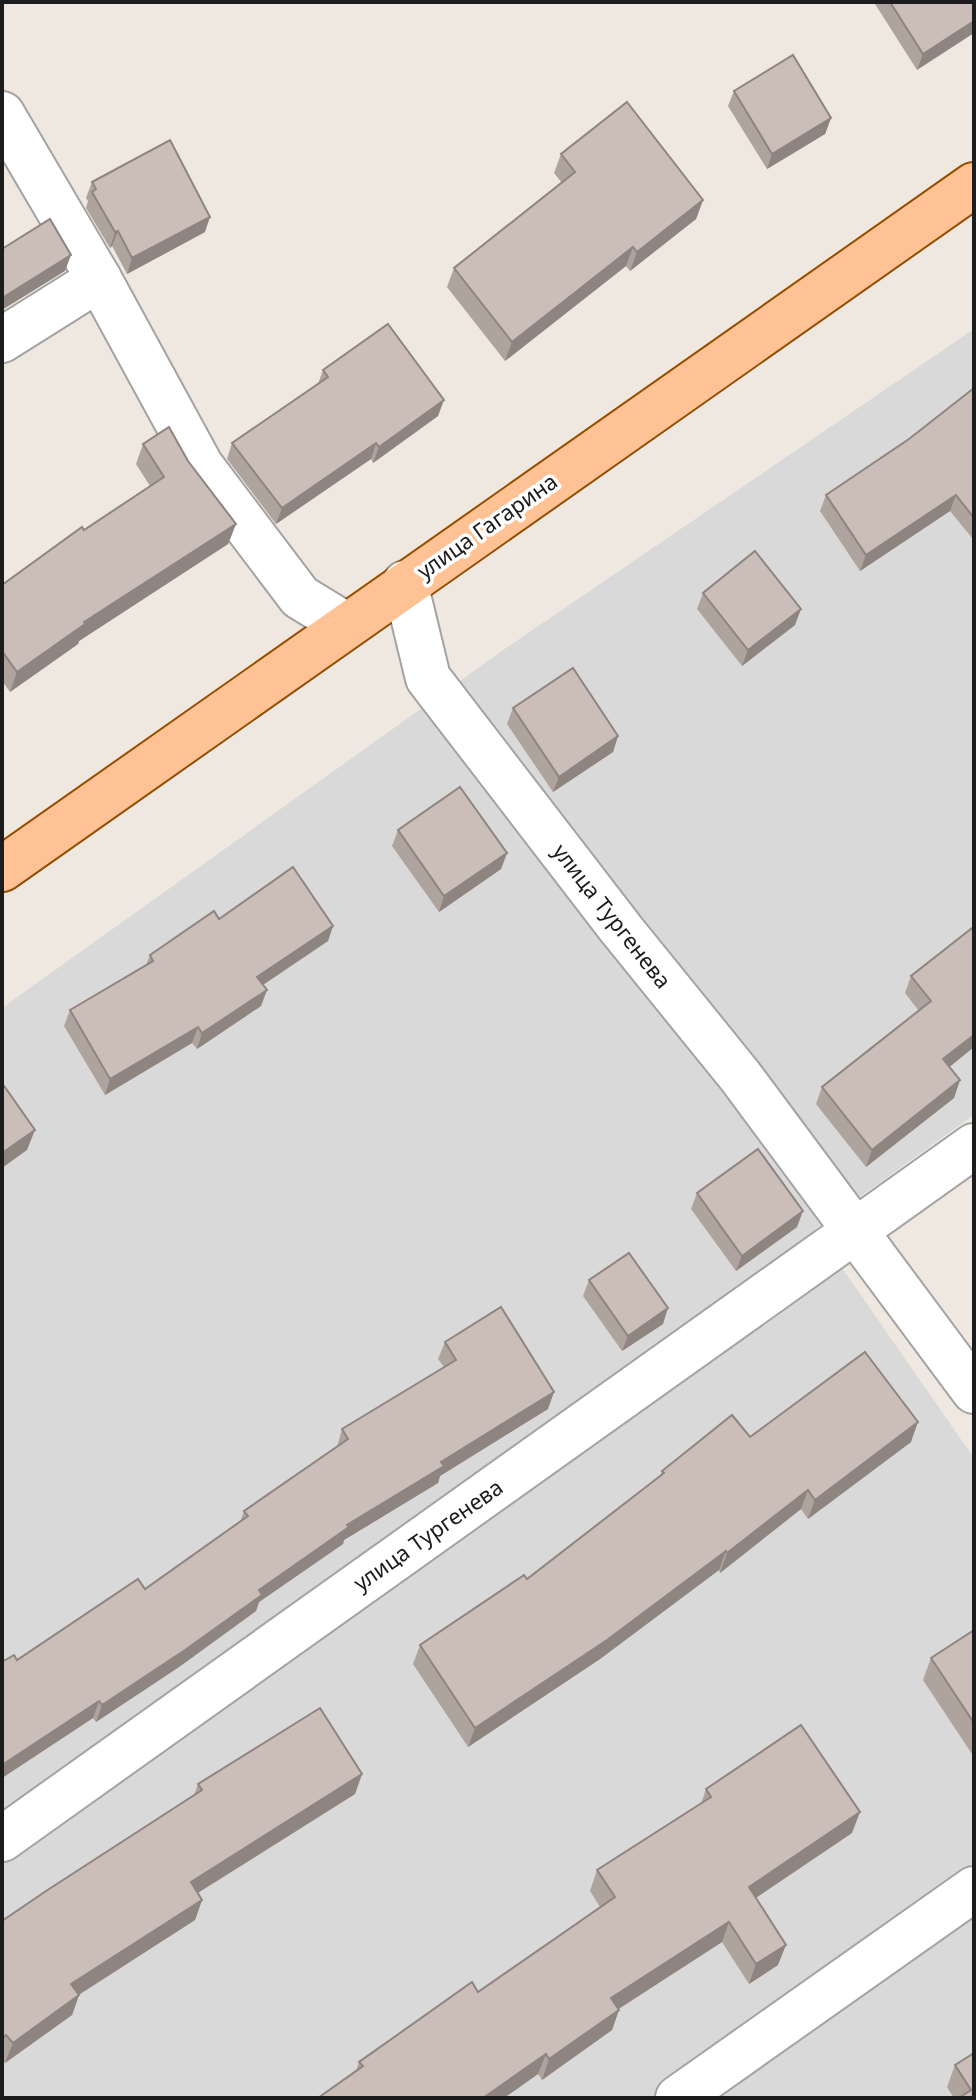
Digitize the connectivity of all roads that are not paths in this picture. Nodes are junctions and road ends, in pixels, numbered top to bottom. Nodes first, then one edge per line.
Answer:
1 (2, 114) edge
2 (974, 185) edge
3 (99, 279) junction
4 (2, 340) edge
5 (405, 583) junction
6 (346, 625) junction
7 (2, 869) edge
8 (974, 1146) edge
9 (855, 1231) junction
10 (974, 1391) edge
11 (2, 1839) edge
12 (974, 1889) edge
13 (678, 2098) edge

1 - 3 street
2 - 5 main road, улица Гагарина
3 - 4 street
3 - 6 street
5 - 6 main road, улица Гагарина
5 - 9 street, улица Тургенева
6 - 7 main road, улица Гагарина
8 - 9 street, улица Тургенева
9 - 10 street, улица Тургенева
9 - 11 street, улица Тургенева
12 - 13 street

